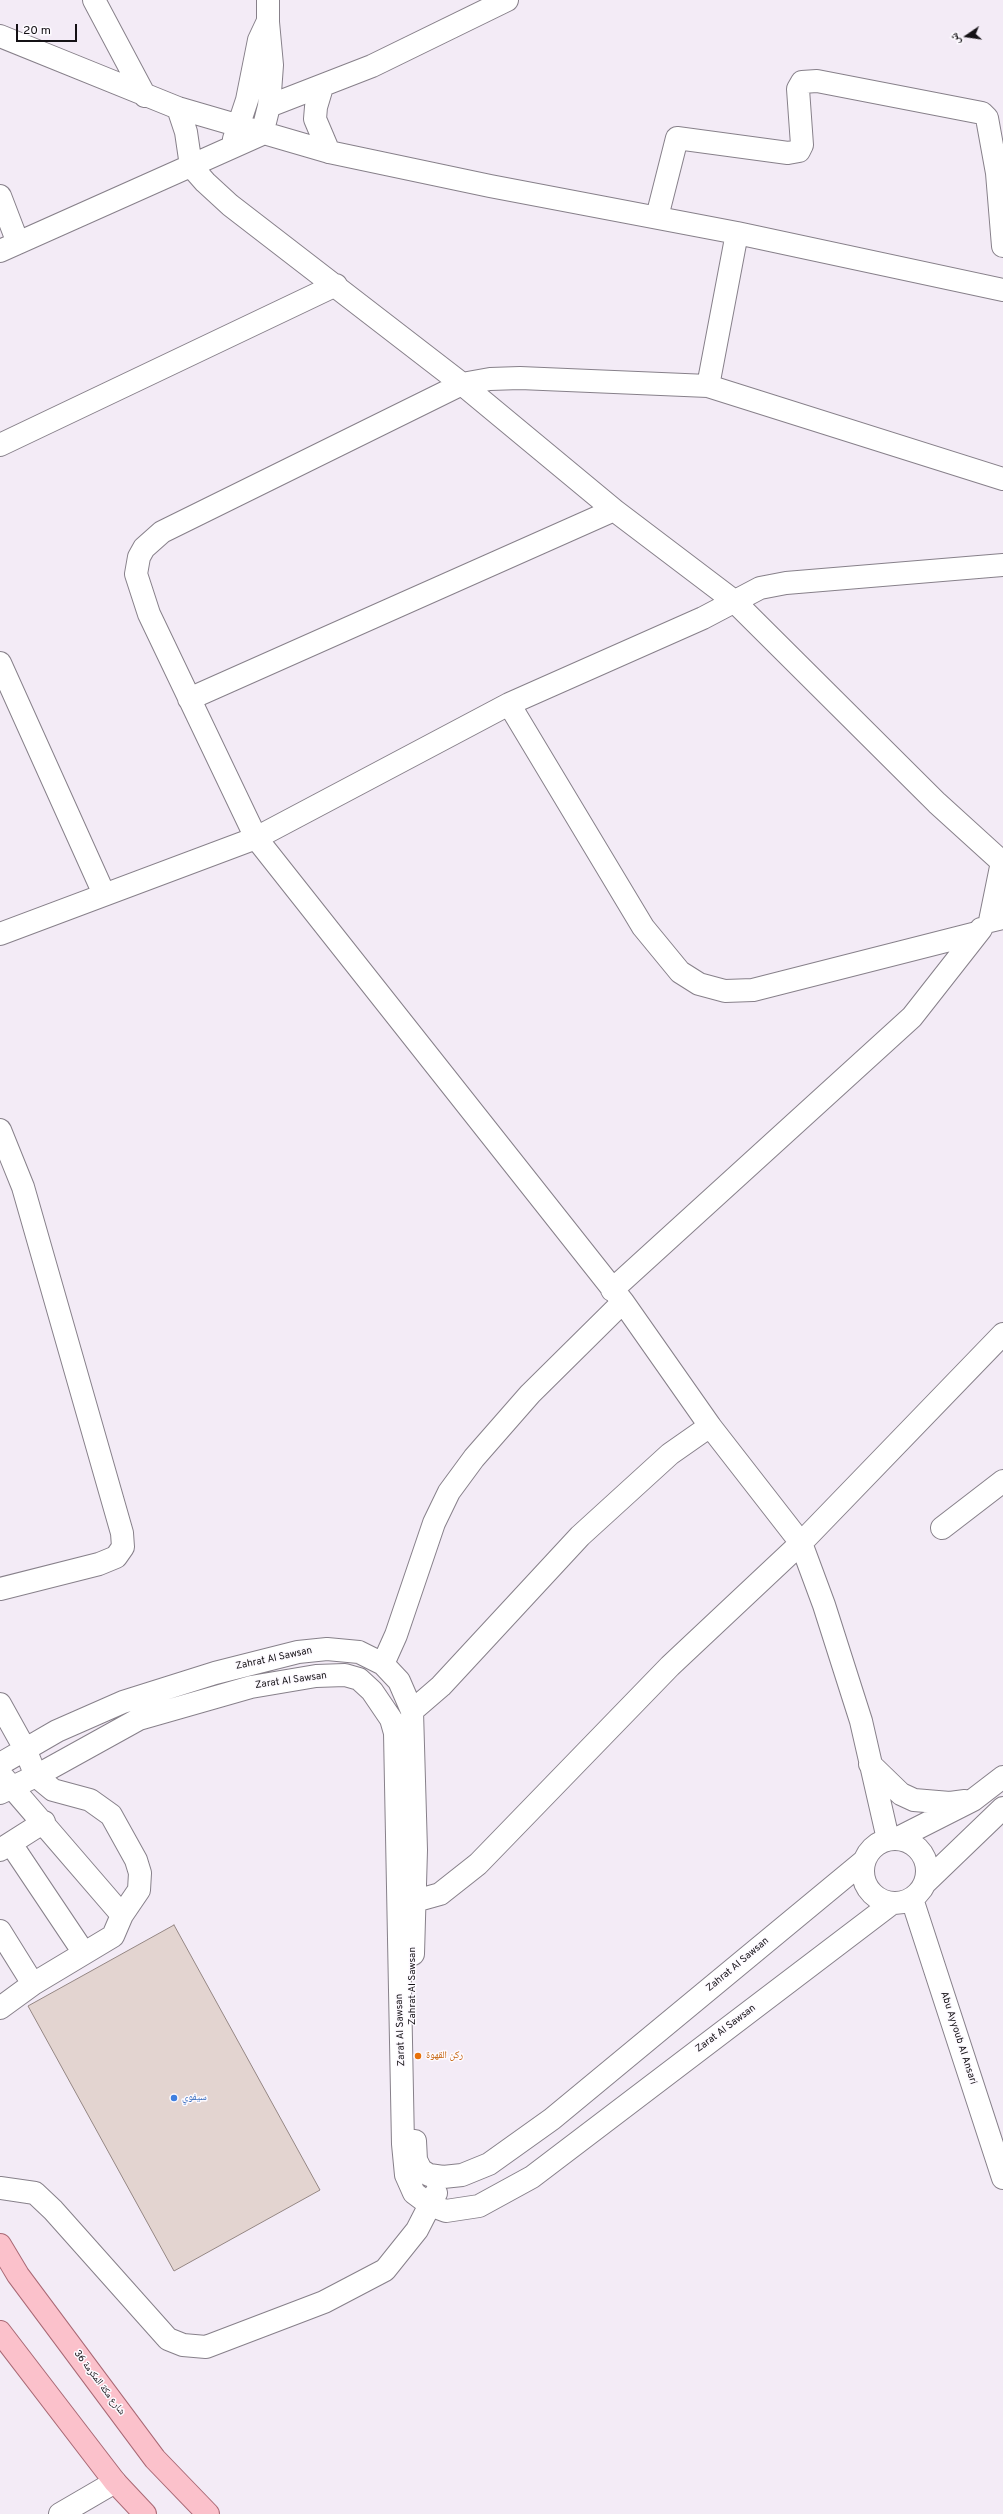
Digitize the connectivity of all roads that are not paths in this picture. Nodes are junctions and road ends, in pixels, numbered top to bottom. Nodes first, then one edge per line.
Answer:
1 (94, 0) edge
2 (268, 0) edge
3 (507, 0) edge
4 (268, 22) junction
5 (0, 36) edge
6 (322, 87) junction
7 (145, 96) junction
8 (270, 106) junction
9 (178, 108) junction
10 (240, 125) junction
11 (262, 134) junction
12 (230, 148) junction
13 (329, 152) junction
14 (191, 166) junction
15 (0, 196) edge
16 (657, 216) junction
17 (737, 232) junction
18 (1003, 246) edge
19 (9, 247) edge
20 (336, 285) junction
21 (1003, 290) edge
22 (462, 384) junction
23 (708, 386) junction
24 (0, 446) edge
25 (1003, 479) edge
26 (614, 510) junction
27 (1003, 565) edge
28 (734, 601) junction
29 (0, 663) edge
30 (189, 699) junction
31 (509, 704) junction
32 (256, 838) junction
33 (1003, 860) edge
34 (104, 894) junction
35 (990, 924) edge
36 (0, 934) edge
37 (0, 1130) edge
38 (618, 1296) junction
39 (1003, 1334) edge
40 (710, 1426) junction
41 (1003, 1481) edge
42 (942, 1528) dead end
43 (801, 1543) junction
44 (0, 1589) edge
45 (383, 1664) junction
46 (0, 1704) edge
47 (412, 1711) junction
48 (25, 1749) junction
49 (0, 1764) edge
50 (870, 1764) junction
51 (36, 1776) junction
52 (1003, 1777) edge
53 (3, 1784) edge
54 (973, 1800) junction
55 (1003, 1808) edge
56 (44, 1822) junction
57 (893, 1839) junction
58 (6, 1847) edge
59 (864, 1861) junction
60 (926, 1882) junction
61 (912, 1899) junction
62 (407, 1901) junction
63 (891, 1904) junction
64 (122, 1915) junction
65 (0, 1931) edge
66 (84, 1953) junction
67 (33, 1984) junction
68 (0, 2008) edge
69 (443, 2177) junction
70 (1003, 2178) edge
71 (0, 2188) edge
72 (430, 2206) junction
73 (0, 2245) edge
74 (0, 2332) edge
75 (115, 2482) junction
76 (60, 2514) edge
77 (145, 2514) edge
78 (208, 2514) edge

1 - 7 street
2 - 4 street
3 - 6 street
4 - 8 street
4 - 10 street
5 - 7 street
6 - 8 street
6 - 13 street
7 - 9 street
8 - 11 street
9 - 10 street
9 - 14 street
10 - 11 street
10 - 12 street
11 - 12 street
11 - 13 street
12 - 14 street
13 - 16 street
14 - 19 street
14 - 20 street
15 - 19 street
16 - 17 street
16 - 18 street
17 - 21 street
17 - 23 street
20 - 22 street
20 - 24 street
22 - 23 street
22 - 26 street
22 - 30 street
23 - 25 street
26 - 28 street
26 - 30 street
27 - 28 street
28 - 31 street
28 - 33 street
29 - 34 street
30 - 32 street
31 - 32 street
31 - 35 street
32 - 34 street
32 - 38 street
33 - 35 street
34 - 36 street
35 - 38 street
37 - 44 street
38 - 40 street
38 - 45 street
39 - 43 street
40 - 43 street
40 - 47 street
41 - 42 street
43 - 50 street
43 - 62 street
45 - 47 street, Zahrat Al Sawsan
45 - 48 street, Zahrat Al Sawsan
46 - 48 street
47 - 62 street, Zahrat Al Sawsan
48 - 49 street, Zahrat Al Sawsan
48 - 51 street
50 - 54 street
50 - 57 street
51 - 53 street, Zarat Al Sawsan
51 - 62 street, Zarat Al Sawsan
51 - 64 street
52 - 54 street
53 - 56 street
54 - 57 street
55 - 60 street
56 - 58 street
56 - 64 street
57 - 59 street
57 - 60 street
58 - 66 street
59 - 63 street
59 - 69 street, Zahrat Al Sawsan
60 - 61 street
61 - 63 street
61 - 70 street, Abu Ayyoub Al Ansari
62 - 69 street, Zahrat Al Sawsan
62 - 72 street, Zarat Al Sawsan
63 - 72 street, Zarat Al Sawsan
64 - 66 street
65 - 67 street
66 - 67 street
67 - 68 street
69 - 72 street
71 - 72 street
73 - 78 main road, شارع مكة المكرمة 36
74 - 75 main road
75 - 76 street
75 - 77 main road

